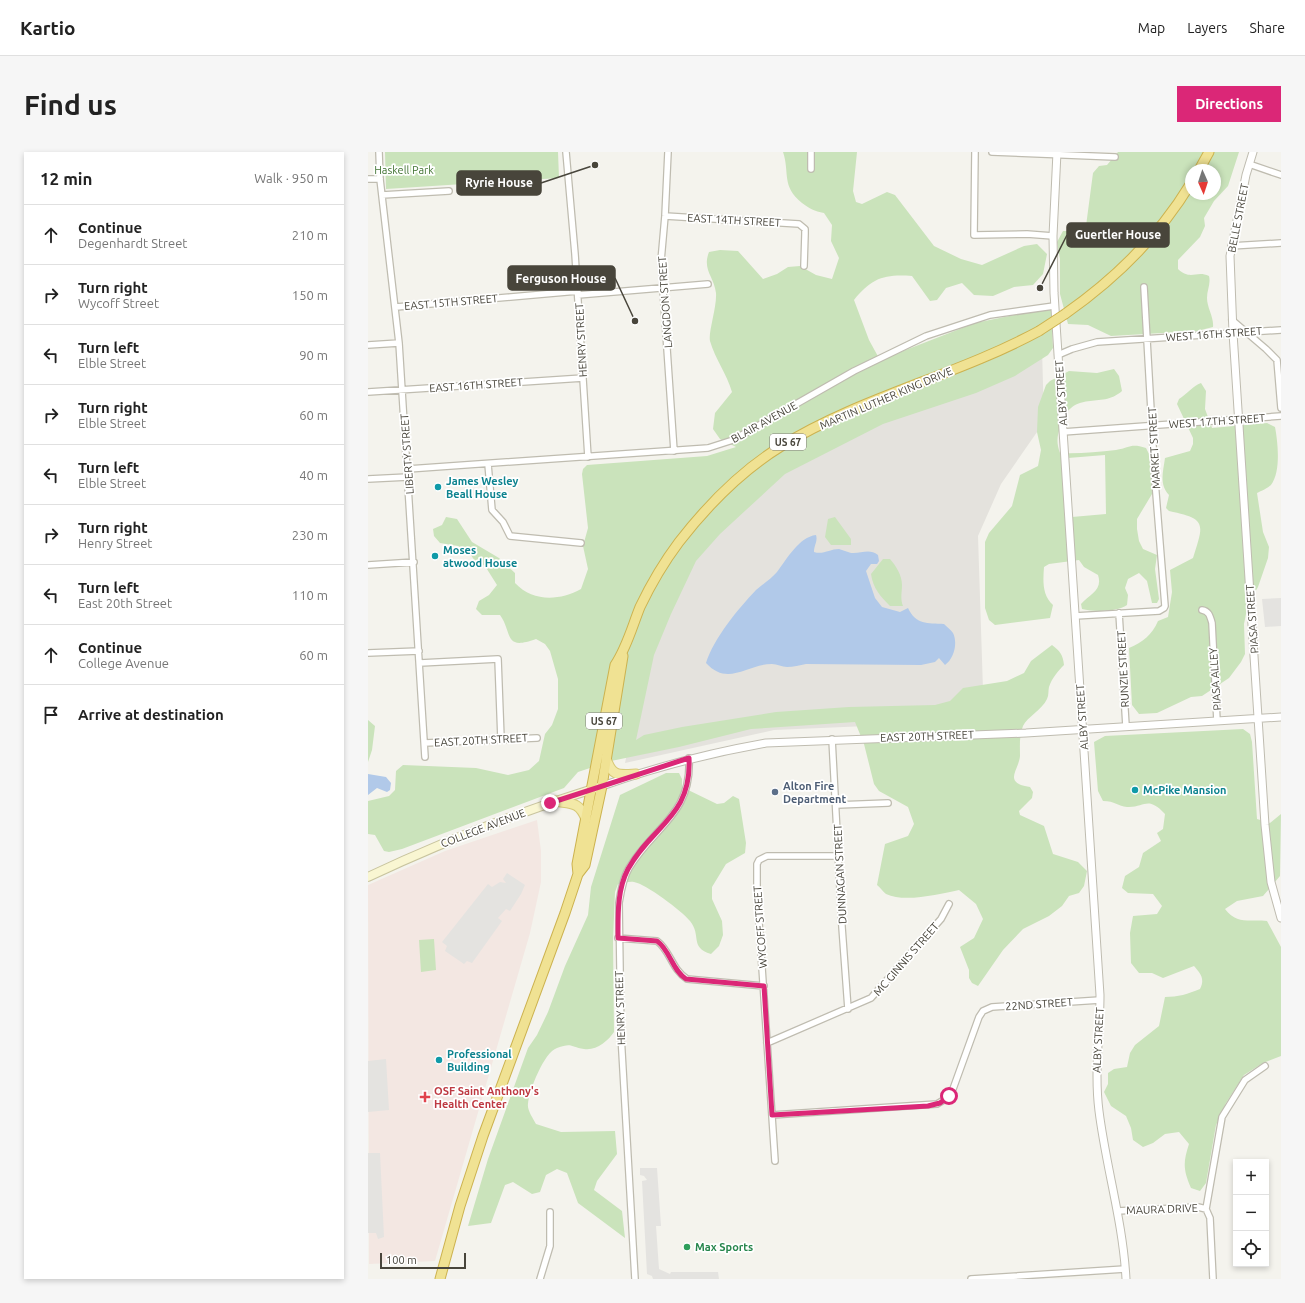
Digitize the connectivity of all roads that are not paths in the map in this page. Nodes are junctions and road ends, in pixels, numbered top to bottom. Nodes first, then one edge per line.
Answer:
1 (379, 152) edge
2 (566, 152) edge
3 (668, 152) edge
4 (812, 152) edge
5 (975, 152) edge
6 (992, 152) edge
7 (1209, 152) edge
8 (1253, 152) edge
9 (1057, 153) edge
10 (1115, 158) dead end
11 (1202, 164) edge
12 (1249, 164) junction
13 (811, 169) dead end
14 (1281, 175) edge
15 (368, 179) edge
16 (380, 179) junction
17 (449, 191) dead end
18 (1185, 192) edge
19 (382, 195) junction
20 (665, 216) junction
21 (1053, 236) junction
22 (1281, 243) edge
23 (1231, 246) junction
24 (804, 266) dead end
25 (708, 284) dead end
26 (1144, 287) dead end
27 (664, 288) junction
28 (578, 293) junction
29 (1054, 306) junction
30 (396, 307) junction
31 (1232, 320) junction
32 (1281, 330) edge
33 (1247, 332) junction
34 (1233, 333) junction
35 (1146, 339) junction
36 (399, 343) junction
37 (368, 344) edge
38 (1058, 355) junction
39 (583, 378) junction
40 (402, 390) junction
41 (368, 392) edge
42 (1281, 394) edge
43 (1281, 408) edge
44 (1281, 416) edge
45 (1238, 420) junction
46 (1152, 426) junction
47 (1063, 432) junction
48 (674, 451) junction
49 (588, 457) junction
50 (488, 464) junction
51 (408, 469) junction
52 (408, 477) junction
53 (368, 479) edge
54 (581, 543) dead end
55 (414, 562) junction
56 (368, 565) edge
57 (1202, 610) dead end
58 (1119, 613) junction
59 (1075, 616) junction
60 (419, 651) junction
61 (368, 652) edge
62 (623, 654) junction
63 (420, 663) junction
64 (1281, 717) edge
65 (1258, 718) junction
66 (1218, 721) junction
67 (1126, 726) junction
68 (1082, 730) junction
69 (537, 738) dead end
70 (501, 739) junction
71 (832, 739) junction
72 (425, 743) junction
73 (425, 758) dead end
74 (606, 758) junction
75 (689, 758) junction
76 (636, 774) junction
77 (602, 786) junction
78 (592, 789) junction
79 (554, 802) junction
80 (888, 803) dead end
81 (837, 806) junction
82 (586, 819) junction
83 (838, 856) junction
84 (578, 874) junction
85 (368, 877) edge
86 (949, 904) dead end
87 (1281, 915) edge
88 (618, 938) junction
89 (764, 986) junction
90 (1100, 1000) junction
91 (848, 1009) junction
92 (767, 1043) junction
93 (1264, 1066) dead end
94 (772, 1115) junction
95 (775, 1161) dead end
96 (1206, 1209) junction
97 (1118, 1211) junction
98 (550, 1212) dead end
99 (1125, 1269) junction
100 (440, 1279) edge
101 (540, 1279) edge
102 (635, 1279) edge
103 (971, 1279) edge
104 (1126, 1279) edge
105 (1213, 1279) edge

1 - 16 street, LIBERTY STREET
2 - 28 street, HENRY STREET
3 - 20 street, LANGDON STREET
4 - 13 street
5 - 21 street
6 - 9 street
7 - 11 highway
8 - 12 street, BELLE STREET
9 - 10 street
9 - 21 street, ALBY STREET
12 - 14 street
12 - 23 street, BELLE STREET
15 - 16 street
16 - 19 street, LIBERTY STREET
17 - 19 street
18 - 62 highway, MARTIN LUTHER KING DRIVE / US 67, bridge
19 - 30 street, LIBERTY STREET
20 - 24 street, EAST 14TH STREET
20 - 27 street, LANGDON STREET
21 - 29 street, ALBY STREET
22 - 23 street
23 - 31 street, BELLE STREET
25 - 27 street, EAST 15TH STREET
26 - 35 street, MARKET STREET
27 - 28 street, EAST 15TH STREET
27 - 48 street, LANGDON STREET
28 - 30 street, EAST 15TH STREET
28 - 39 street, HENRY STREET
29 - 38 street, ALBY STREET
29 - 48 street, BLAIR AVENUE
30 - 36 street, LIBERTY STREET
31 - 33 street
31 - 34 street, PIASA STREET
32 - 33 street, WEST 16TH STREET
33 - 34 street, WEST 16TH STREET
33 - 42 street
34 - 35 street, WEST 16TH STREET
34 - 45 street, PIASA STREET
35 - 38 street
35 - 46 street, MARKET STREET
36 - 37 street
36 - 40 street, LIBERTY STREET
38 - 47 street, ALBY STREET
39 - 40 street, EAST 16TH STREET
39 - 49 street, HENRY STREET
40 - 41 street, EAST 16TH STREET
40 - 51 street, LIBERTY STREET
42 - 43 street
44 - 45 street, WEST 17TH STREET
45 - 46 street, WEST 17TH STREET
45 - 65 street, PIASA STREET
46 - 47 street, WEST 17TH STREET
46 - 58 street, MARKET STREET
47 - 59 street, ALBY STREET
48 - 49 street, BLAIR AVENUE
49 - 50 street, BLAIR AVENUE
50 - 51 street, BLAIR AVENUE
50 - 54 street
51 - 52 street, LIBERTY STREET
52 - 53 street
52 - 55 street, LIBERTY STREET
55 - 56 street
55 - 60 street, LIBERTY STREET
57 - 66 street, PIASA ALLEY
58 - 59 street
58 - 67 street, RUNZIE STREET
59 - 68 street, ALBY STREET
60 - 61 street
60 - 63 street, LIBERTY STREET
62 - 74 highway, US 67
62 - 78 highway, US 67
63 - 70 street
63 - 72 street, LIBERTY STREET
64 - 65 street, EAST 20TH STREET
65 - 66 street, EAST 20TH STREET
65 - 87 street, PIASA STREET
66 - 67 street, EAST 20TH STREET
67 - 68 street, EAST 20TH STREET
68 - 71 street, EAST 20TH STREET
68 - 90 street, ALBY STREET
69 - 70 street, EAST 20TH STREET
70 - 72 street, EAST 20TH STREET
71 - 75 street, EAST 20TH STREET
71 - 81 street, DUNNAGAN STREET
72 - 73 street, LIBERTY STREET
74 - 76 main road
74 - 77 highway, US 67
75 - 76 street, EAST 20TH STREET
75 - 88 street, HENRY STREET
76 - 77 street, EAST 20TH STREET
77 - 78 main road, COLLEGE AVENUE
77 - 84 highway, US 67
78 - 79 main road, COLLEGE AVENUE
78 - 82 highway, US 67
79 - 82 main road
79 - 85 main road, COLLEGE AVENUE
80 - 81 street
81 - 83 street, DUNNAGAN STREET
82 - 84 highway, US 67
83 - 89 street, WYCOFF STREET
83 - 91 street, DUNNAGAN STREET
84 - 100 highway, US 67
86 - 91 street, MC GINNIS STREET
88 - 89 street
88 - 102 street, HENRY STREET
89 - 92 street, WYCOFF STREET
90 - 94 street, 22ND STREET
90 - 97 street, ALBY STREET
91 - 92 street, MC GINNIS STREET
92 - 94 street, WYCOFF STREET
93 - 96 street
94 - 95 street, WYCOFF STREET
96 - 97 street, MAURA DRIVE
96 - 105 street
97 - 99 street, ALBY STREET
98 - 101 street
99 - 103 street
99 - 104 street, ALBY STREET

